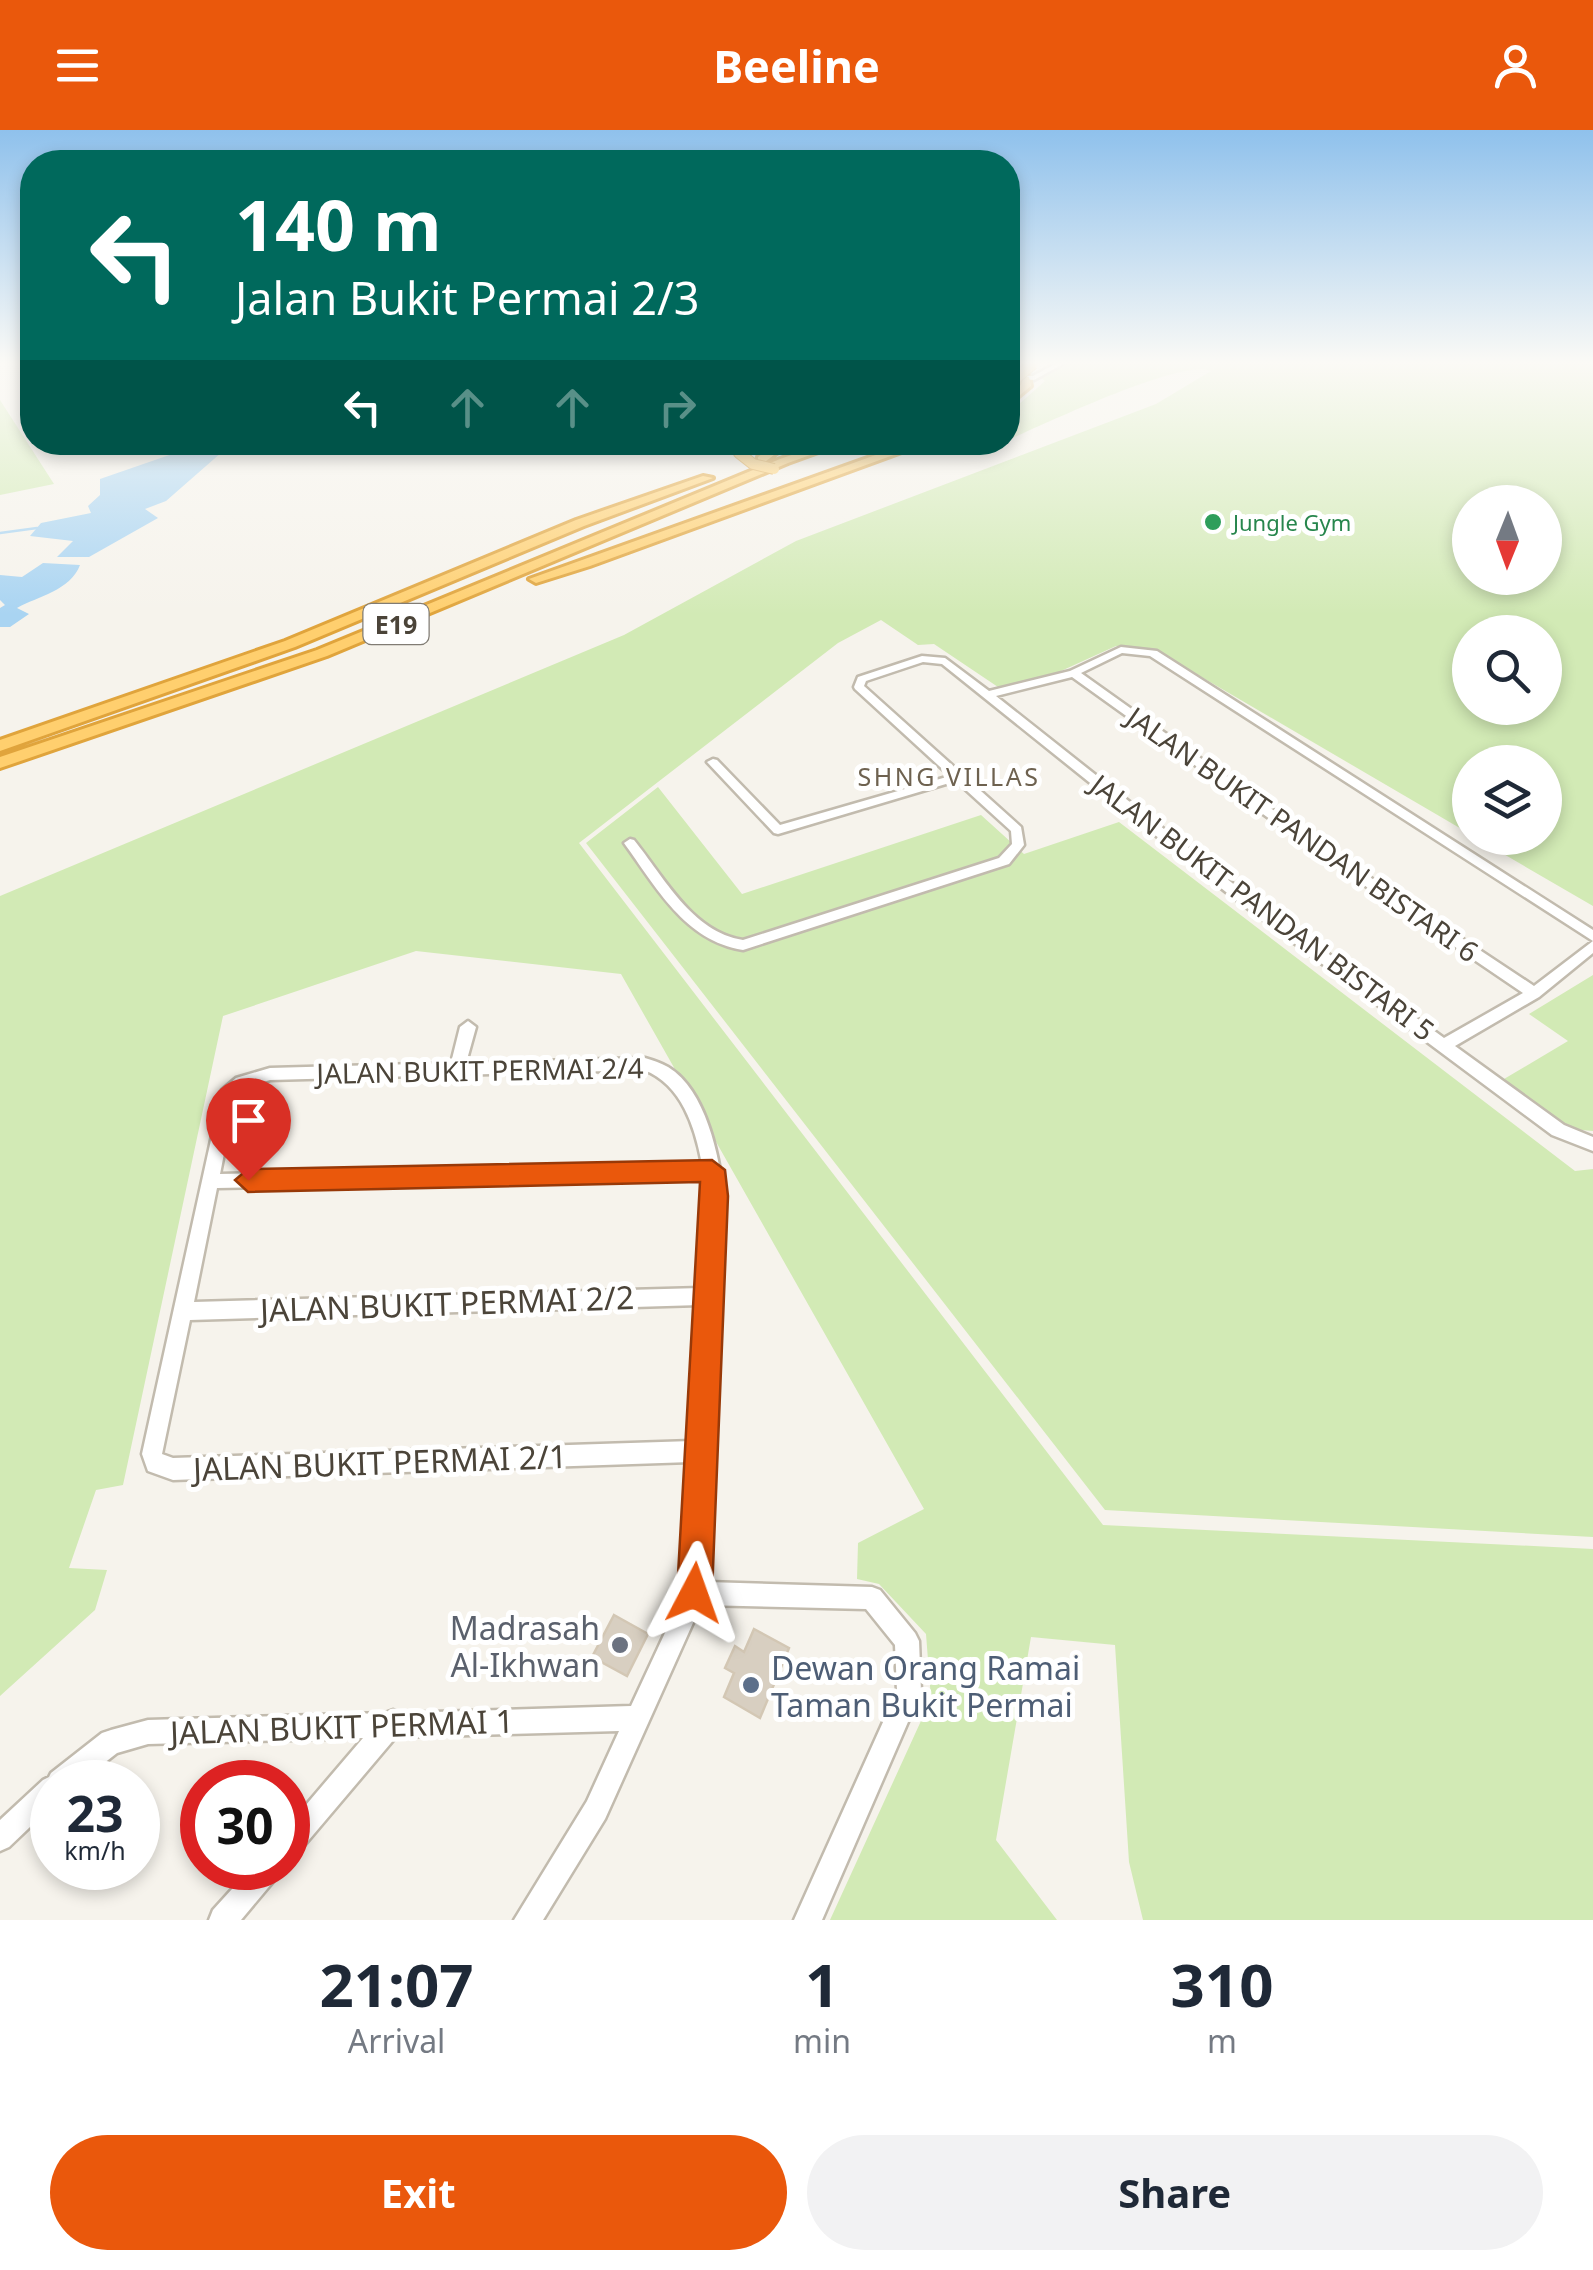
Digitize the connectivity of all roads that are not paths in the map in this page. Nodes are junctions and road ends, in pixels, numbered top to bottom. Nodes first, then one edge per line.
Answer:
1 (741, 455) edge
2 (766, 455) edge
3 (772, 455) edge
4 (800, 455) edge
5 (804, 455) edge
6 (847, 455) edge
7 (884, 455) edge
8 (762, 458) junction
9 (791, 458) junction
10 (410, 618) junction
11 (1074, 674) junction
12 (991, 694) junction
13 (0, 746) edge
14 (713, 762) dead end
15 (0, 763) edge
16 (958, 777) junction
17 (630, 843) dead end
18 (1593, 936) edge
19 (1593, 946) edge
20 (1534, 993) junction
21 (468, 1028) dead end
22 (1445, 1045) junction
23 (457, 1069) junction
24 (242, 1082) joint
25 (1593, 1144) edge
26 (712, 1170) junction
27 (210, 1181) junction
28 (709, 1296) junction
29 (184, 1311) junction
30 (704, 1451) junction
31 (694, 1593) junction
32 (640, 1718) junction
33 (394, 1722) junction
34 (88, 1760) edge
35 (30, 1810) edge
36 (310, 1819) edge
37 (0, 1838) edge
38 (249, 1890) edge
39 (223, 1920) edge
40 (528, 1920) edge
41 (808, 1920) edge

1 - 6 highway, bridge
2 - 8 highway
3 - 8 highway, E19
4 - 9 highway, E19
5 - 9 highway
7 - 10 highway
8 - 13 highway, E19
9 - 10 highway, E19
10 - 15 highway, E19
11 - 12 street
11 - 18 street
11 - 20 street, JALAN BUKIT PANDAN BISTARI 6
12 - 16 street, JALAN BUKIT PANDAN BISTARI 5
12 - 22 street, JALAN BUKIT PANDAN BISTARI 5
14 - 16 street
16 - 17 street
19 - 20 street
20 - 22 street
21 - 23 street
22 - 25 street, JALAN BUKIT PANDAN BISTARI 5
23 - 24 street, JALAN BUKIT PERMAI 2/4
23 - 26 street, JALAN BUKIT PERMAI 2/4
24 - 27 street, JALAN BUKIT PERMAI 2/1
26 - 27 street
26 - 28 street
27 - 29 street, JALAN BUKIT PERMAI 2/1
28 - 29 street, JALAN BUKIT PERMAI 2/2
28 - 30 street
29 - 30 street, JALAN BUKIT PERMAI 2/1
30 - 31 street
31 - 32 street
31 - 41 street
32 - 33 street, JALAN BUKIT PERMAI 1
32 - 40 street
33 - 34 street, JALAN BUKIT PERMAI 1
33 - 36 street
35 - 37 street
38 - 39 street

